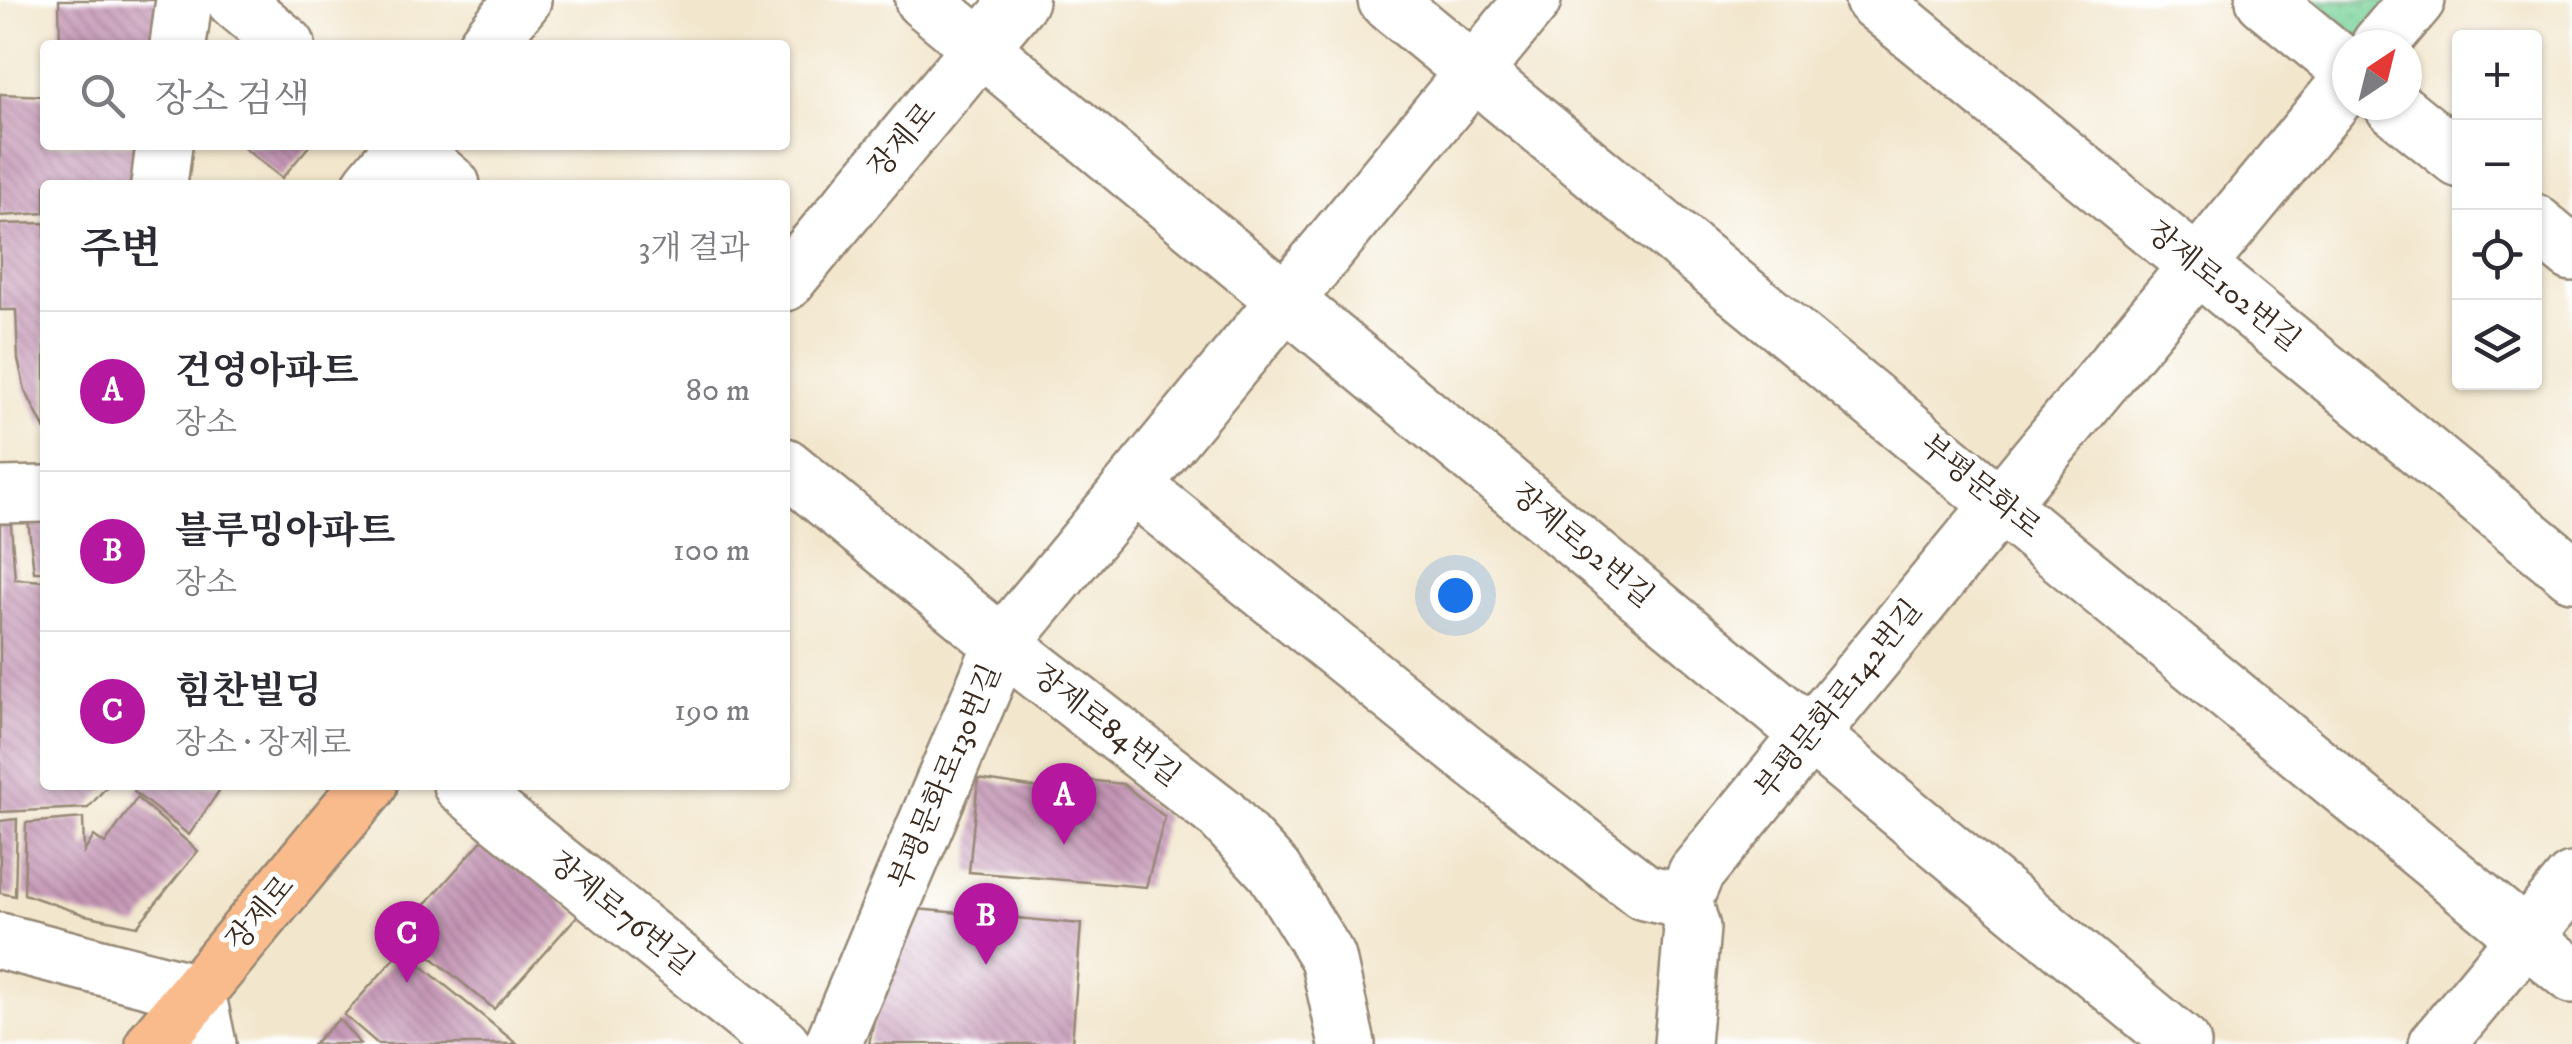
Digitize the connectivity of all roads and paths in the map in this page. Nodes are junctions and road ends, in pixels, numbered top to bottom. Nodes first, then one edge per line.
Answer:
1 (184, 0) edge
2 (234, 0) edge
3 (523, 0) edge
4 (924, 0) edge
5 (1020, 0) edge
6 (1386, 0) edge
7 (1533, 0) edge
8 (1873, 0) edge
9 (2264, 0) edge
10 (2417, 0) edge
11 (2392, 30) edge
12 (179, 40) edge
13 (281, 40) edge
14 (490, 40) edge
15 (981, 48) junction
16 (2332, 56) edge
17 (1474, 71) junction
18 (2332, 102) edge
19 (2411, 120) edge
20 (163, 150) edge
21 (400, 150) edge
22 (410, 150) edge
23 (2452, 154) edge
24 (159, 180) edge
25 (375, 180) edge
26 (446, 180) edge
27 (2542, 229) edge
28 (2572, 253) edge
29 (2197, 266) junction
30 (790, 276) edge
31 (1286, 300) junction
32 (790, 470) edge
33 (1134, 486) junction
34 (0, 494) edge
35 (40, 494) edge
36 (2000, 504) junction
37 (2572, 574) edge
38 (1002, 644) junction
39 (1810, 735) junction
40 (365, 790) edge
41 (467, 790) edge
42 (2572, 881) edge
43 (1684, 901) junction
44 (2526, 937) junction
45 (0, 941) edge
46 (2572, 975) edge
47 (197, 992) junction
48 (154, 1044) edge
49 (208, 1044) edge
50 (782, 1044) edge
51 (833, 1044) edge
52 (1348, 1044) edge
53 (1682, 1044) edge
54 (2183, 1044) edge
55 (2437, 1044) edge

1 - 12 street
2 - 13 street
3 - 14 street
4 - 15 street, 장제로92번길
5 - 15 street, 장제로
6 - 17 street, 부평문화로
7 - 17 street, 부평문화로130번길
8 - 29 street, 장제로102번길
9 - 16 street
10 - 11 street
15 - 30 street, 장제로
15 - 31 street, 장제로92번길
17 - 31 street, 부평문화로130번길
17 - 36 street, 부평문화로
18 - 29 street, 부평문화로142번길
19 - 23 street
20 - 24 street
21 - 25 street
22 - 26 street
27 - 28 street
29 - 36 street, 부평문화로142번길
29 - 37 street, 장제로102번길
31 - 33 street, 부평문화로130번길
31 - 39 street, 장제로92번길
32 - 38 street, 장제로84번길
33 - 38 street, 부평문화로130번길
33 - 43 street
34 - 35 street
36 - 39 street, 부평문화로142번길
36 - 44 street, 부평문화로
38 - 51 street, 부평문화로130번길
38 - 52 street, 장제로84번길
39 - 43 street, 부평문화로142번길
39 - 54 street, 장제로92번길
40 - 47 main road, 장제로
41 - 50 street, 장제로76번길
42 - 44 street
43 - 53 street
44 - 46 street, 부평문화로
44 - 55 street
45 - 47 street
47 - 48 main road, 장제로
47 - 49 street

